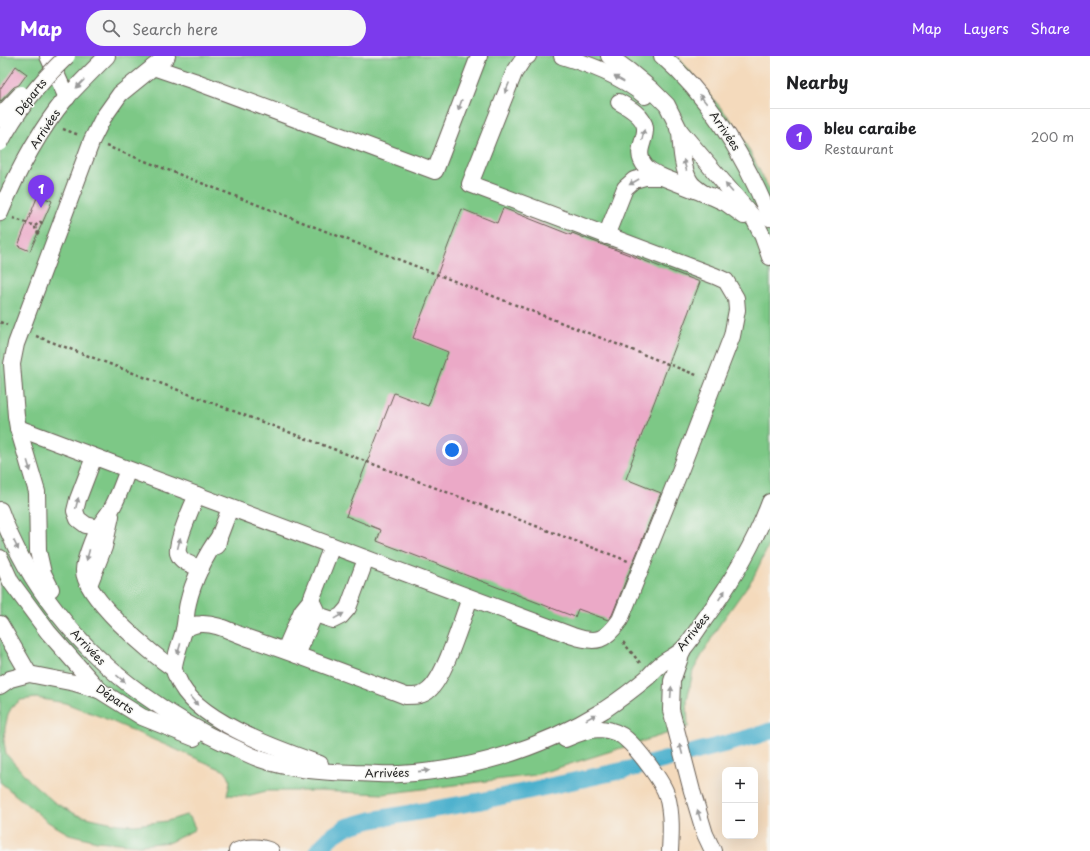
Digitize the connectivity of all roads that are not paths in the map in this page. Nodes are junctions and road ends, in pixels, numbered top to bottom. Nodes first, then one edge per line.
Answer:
1 (48, 56) edge
2 (59, 56) edge
3 (67, 56) edge
4 (107, 56) edge
5 (167, 56) edge
6 (479, 56) edge
7 (528, 56) edge
8 (562, 56) edge
9 (609, 56) edge
10 (662, 56) edge
11 (153, 67) junction
12 (66, 98) junction
13 (619, 102) dead end
14 (0, 118) edge
15 (680, 131) junction
16 (0, 143) edge
17 (662, 177) junction
18 (703, 193) junction
19 (3, 214) edge
20 (770, 218) edge
21 (756, 226) junction
22 (606, 236) junction
23 (770, 257) edge
24 (18, 428) junction
25 (94, 457) junction
26 (128, 470) junction
27 (196, 495) junction
28 (770, 502) edge
29 (113, 506) junction
30 (230, 508) junction
31 (0, 510) edge
32 (98, 528) junction
33 (219, 537) junction
34 (332, 546) junction
35 (0, 558) edge
36 (366, 559) junction
37 (201, 568) junction
38 (0, 571) edge
39 (89, 586) junction
40 (470, 598) junction
41 (311, 600) junction
42 (0, 624) edge
43 (184, 630) junction
44 (683, 649) junction
45 (291, 652) junction
46 (106, 665) junction
47 (173, 668) junction
48 (29, 674) junction
49 (0, 686) edge
50 (98, 690) junction
51 (504, 756) junction
52 (261, 759) junction
53 (345, 773) junction
54 (237, 851) edge
55 (271, 851) edge
56 (670, 851) edge
57 (713, 851) edge

1 - 12 street
2 - 14 street, bridge
3 - 16 street, Départs, bridge
4 -> 12 street, Arrivées
5 - 11 street
6 -> 11 street
7 -> 22 street
15 -> 8 street
9 - 15 street
20 -> 10 street, Arrivées
11 - 24 street
12 - 19 street, Arrivées
17 -> 13 street
18 -> 15 street
21 -> 15 street
17 - 18 street
17 -> 22 street
18 - 21 street
21 - 23 street
22 - 40 street
24 - 25 street
24 -> 46 street
25 - 26 street
32 -> 25 street
26 - 27 street
26 - 29 street
27 - 30 street
37 -> 27 street
44 -> 28 street, Arrivées
29 - 32 street
29 - 39 street
30 - 33 street
30 - 34 street
31 -> 46 street, Arrivées
32 -> 39 street
33 - 37 street
33 - 43 street
34 - 36 street
34 - 41 street
35 - 50 street, Départs
36 - 40 street
41 -> 36 street
37 - 43 street
38 - 50 street
39 - 47 street
40 - 45 street
41 - 45 street
42 - 48 street
43 - 45 street
43 -> 47 street
51 -> 44 street, Arrivées
57 -> 44 street
46 -> 52 street, Arrivées
47 -> 53 street
48 - 49 street
48 - 50 street
50 - 52 street, Départs
53 -> 51 street, Arrivées
51 - 56 street
52 - 53 street, Arrivées
54 - 55 street

